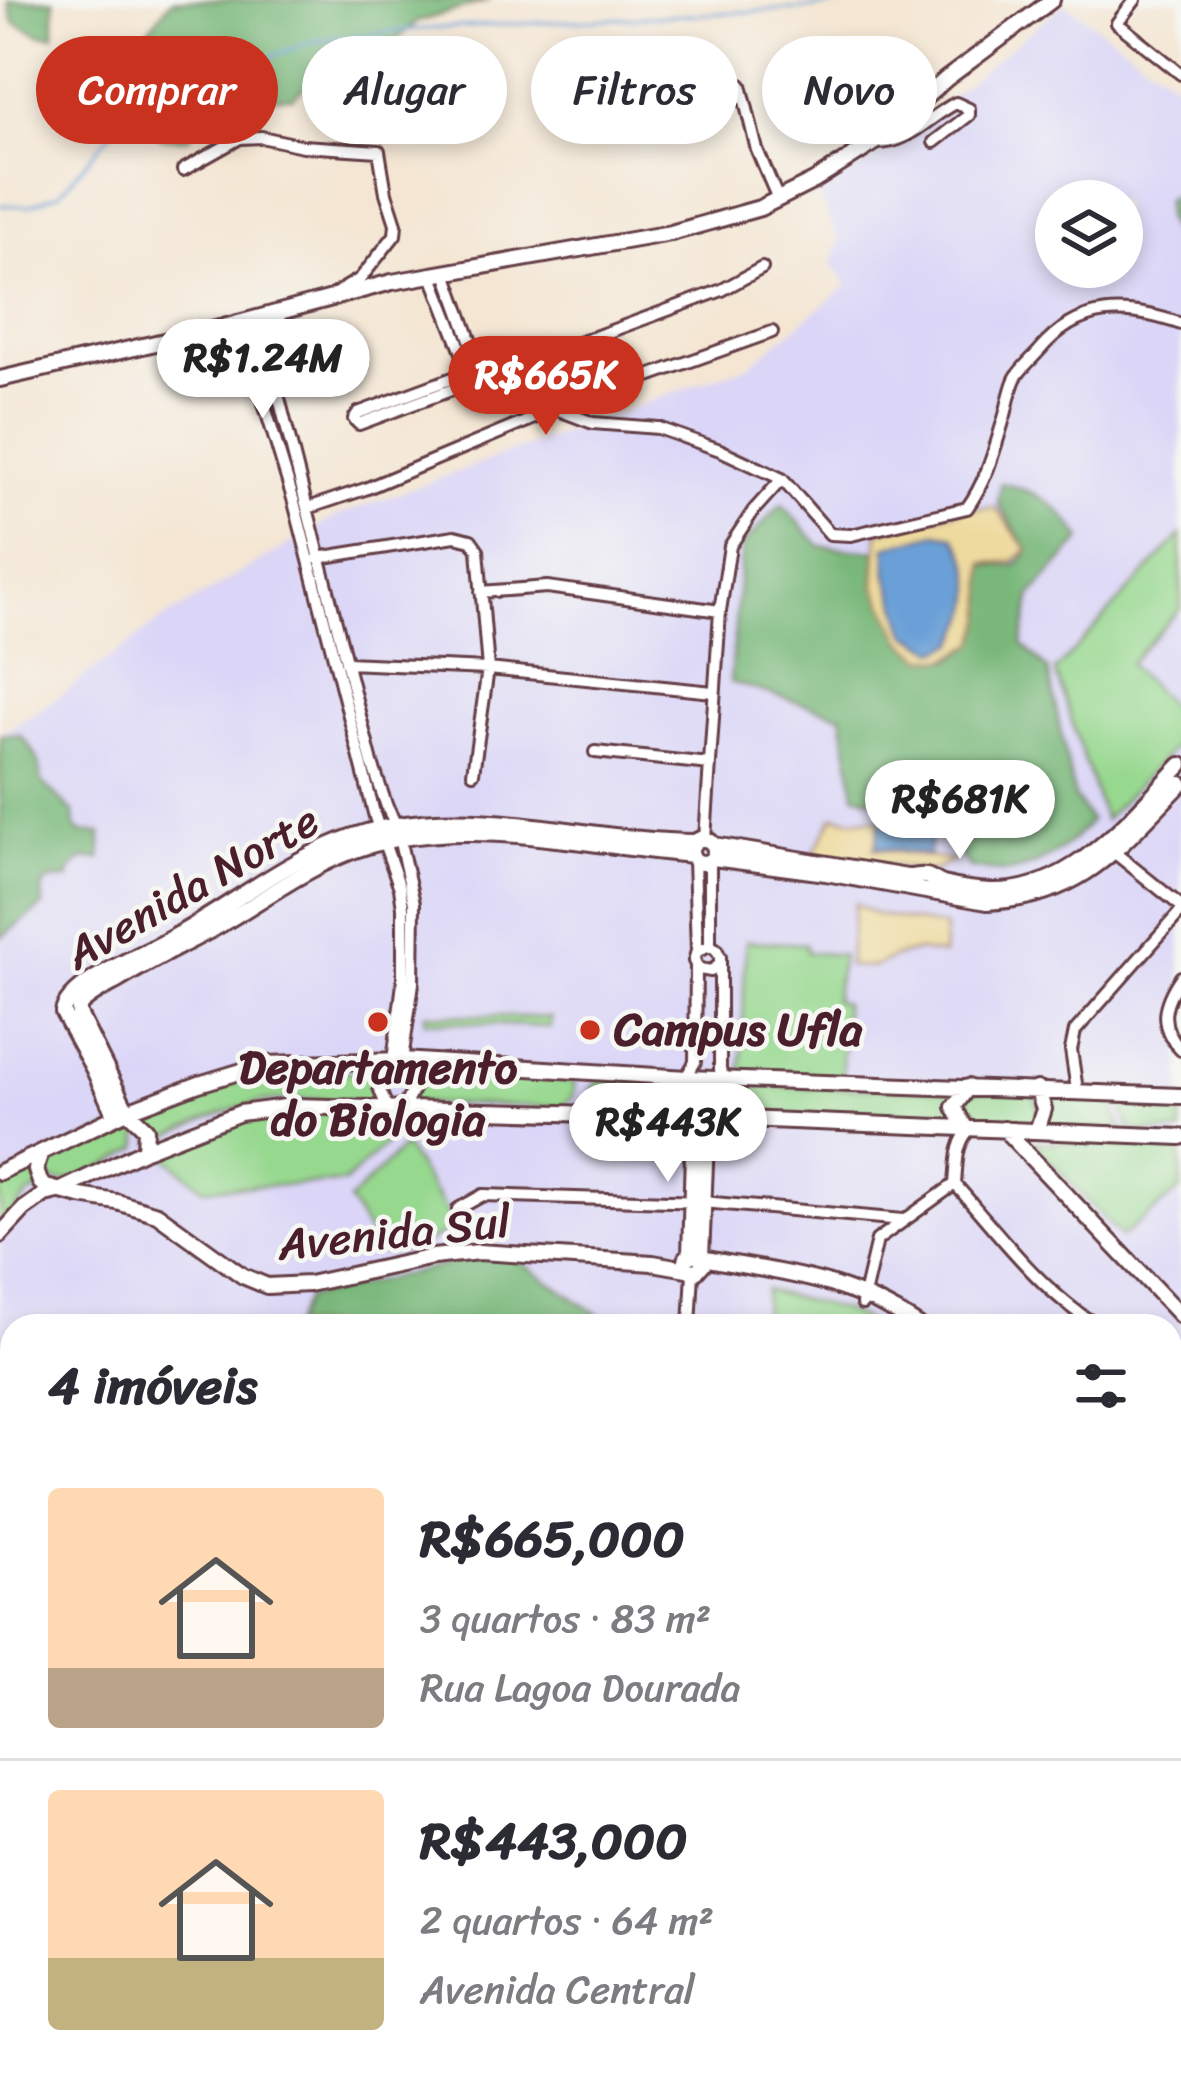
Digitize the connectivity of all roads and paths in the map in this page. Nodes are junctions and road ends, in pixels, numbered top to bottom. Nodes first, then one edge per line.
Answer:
1 (1052, 0) edge
2 (1136, 0) edge
3 (1181, 74) edge
4 (741, 85) dead end
5 (937, 87) edge
6 (937, 116) edge
7 (937, 140) edge
8 (872, 144) edge
9 (183, 170) dead end
10 (778, 199) junction
11 (762, 268) dead end
12 (439, 274) junction
13 (326, 299) junction
14 (284, 311) junction
15 (247, 321) junction
16 (1181, 324) edge
17 (216, 328) junction
18 (772, 332) dead end
19 (256, 345) junction
20 (270, 375) junction
21 (477, 375) junction
22 (0, 379) edge
23 (257, 382) junction
24 (278, 394) junction
25 (262, 397) junction
26 (556, 409) junction
27 (782, 479) junction
28 (308, 508) junction
29 (315, 558) junction
30 (482, 592) junction
31 (720, 611) junction
32 (346, 663) junction
33 (488, 670) junction
34 (713, 692) junction
35 (595, 752) dead end
36 (710, 764) junction
37 (1181, 765) edge
38 (473, 773) dead end
39 (1181, 784) edge
40 (389, 834) junction
41 (1111, 848) junction
42 (703, 851) junction
43 (1181, 908) edge
44 (710, 946) junction
45 (697, 951) junction
46 (696, 965) junction
47 (718, 966) junction
48 (1181, 977) edge
49 (1181, 1050) edge
50 (398, 1061) junction
51 (687, 1078) junction
52 (725, 1079) junction
53 (968, 1087) junction
54 (1036, 1089) junction
55 (1077, 1090) junction
56 (1179, 1094) edge
57 (395, 1107) junction
58 (121, 1114) junction
59 (697, 1118) junction
60 (724, 1118) junction
61 (969, 1127) junction
62 (1004, 1130) junction
63 (1037, 1131) junction
64 (1181, 1137) edge
65 (145, 1150) junction
66 (40, 1154) junction
67 (102, 1169) junction
68 (0, 1172) edge
69 (955, 1184) junction
70 (61, 1190) junction
71 (698, 1202) junction
72 (458, 1209) dead end
73 (903, 1220) junction
74 (0, 1235) edge
75 (694, 1262) junction
76 (864, 1300) junction
77 (691, 1314) edge
78 (886, 1314) edge
79 (894, 1314) edge
80 (1081, 1314) edge
81 (1179, 1314) edge

1 - 5 street
2 - 3 street
4 - 10 street
6 - 7 street
8 - 10 street
9 - 13 street
10 - 12 street
11 - 21 street
12 - 13 street
12 - 21 street
13 - 14 street
14 - 15 street
14 - 19 street
15 - 17 street
15 - 19 street
16 - 27 street
17 - 19 street
17 - 22 street
18 - 26 street
19 - 20 street
19 - 23 street
20 - 23 street
20 - 24 street
21 - 21 street
23 - 25 street
24 - 25 street
24 - 28 street
25 - 29 street
26 - 27 street
26 - 28 street
27 - 31 street
28 - 29 street
29 - 30 street
29 - 32 street
29 - 40 street
30 - 31 street
30 - 33 street
31 - 34 street
32 - 33 street
32 - 40 street
33 - 34 street
33 - 38 street
34 - 36 street
35 - 36 street
36 - 42 street
37 - 41 street, Avenida Norte
39 - 41 street, Avenida Norte
40 - 42 street, Avenida Norte
40 - 50 street
40 - 50 street
40 - 58 street, Avenida Norte
41 - 42 street, Avenida Norte
41 - 43 street
42 - 44 street
42 - 45 street
43 - 55 street
44 - 45 street
44 - 47 street
45 - 46 street
46 - 47 street
46 - 51 street
47 - 52 street
48 - 49 street
50 - 51 street
50 - 57 street
50 - 57 street
50 - 58 street
51 - 52 street
51 - 59 street
52 - 53 street
52 - 60 street
53 - 54 street
53 - 61 street
54 - 55 street
54 - 63 street
55 - 56 street
57 - 59 street
57 - 65 street
58 - 65 street
58 - 66 street
59 - 60 street
59 - 71 street
60 - 61 street
61 - 62 street
61 - 69 street
62 - 63 street
62 - 81 street
63 - 64 street
65 - 67 street
66 - 68 street
66 - 70 street
67 - 70 street
67 - 75 street, Avenida Sul
69 - 73 street
69 - 80 street
70 - 74 street
70 - 75 street, Avenida Sul
71 - 72 street
71 - 73 street
71 - 75 street
73 - 76 street
75 - 76 street, Avenida Sul
75 - 77 street
76 - 78 street, Avenida Sul
76 - 79 street, Avenida Sul

